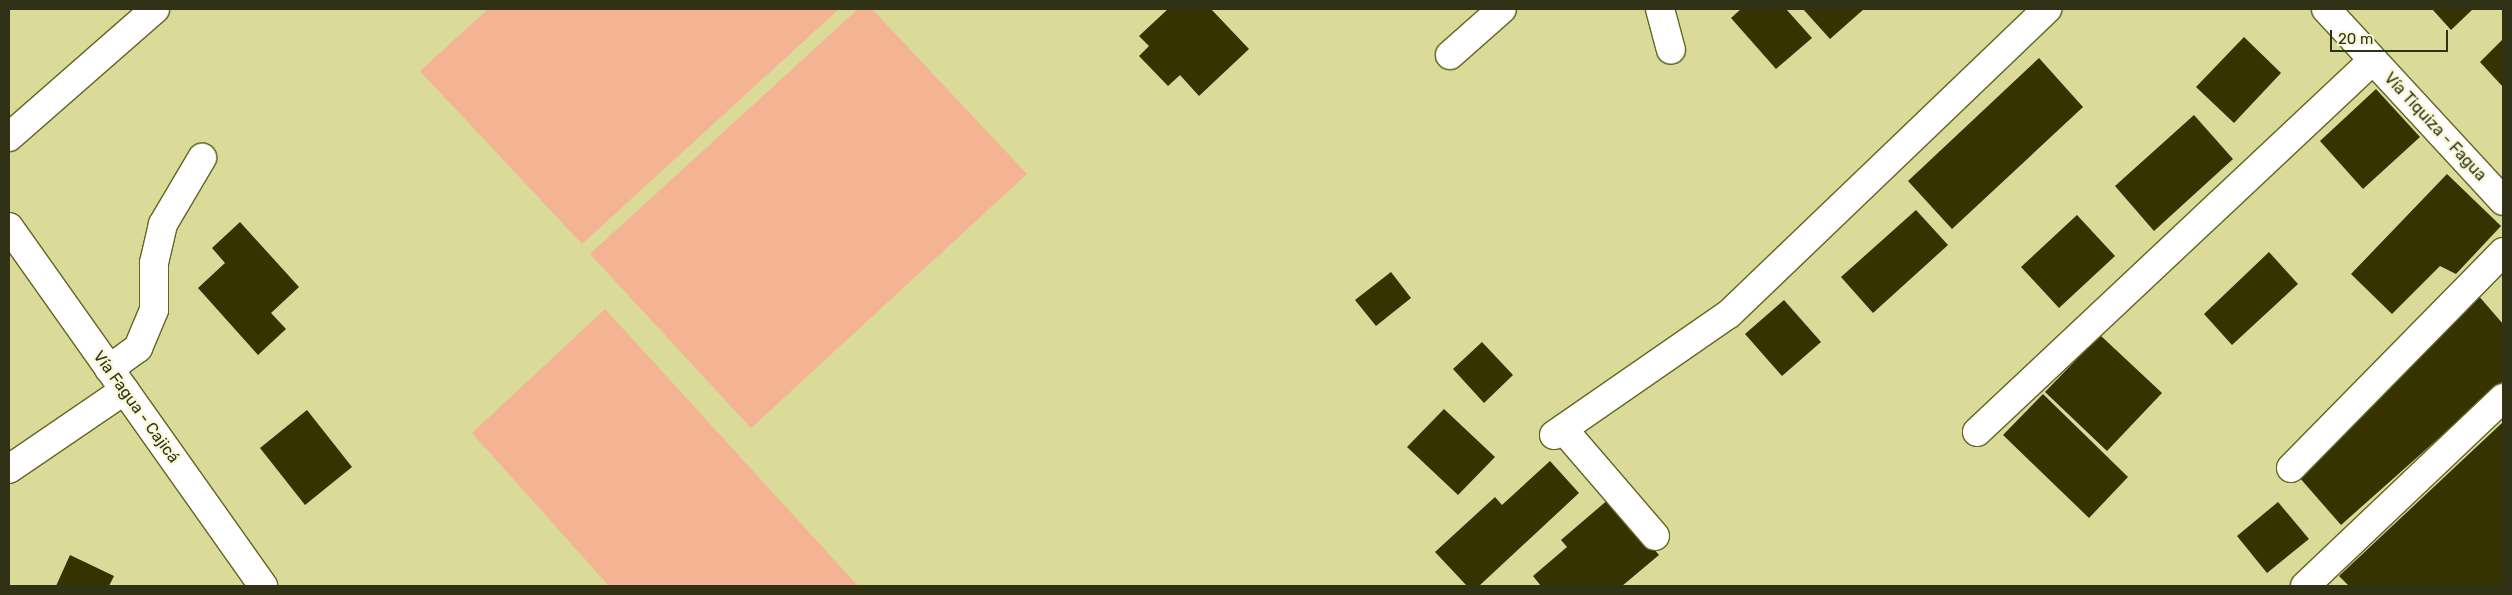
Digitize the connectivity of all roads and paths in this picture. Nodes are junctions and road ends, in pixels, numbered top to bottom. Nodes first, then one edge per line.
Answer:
1 (155, 9) edge
2 (1502, 9) edge
3 (1660, 9) edge
4 (2048, 9) edge
5 (2326, 9) edge
6 (1671, 50) dead end
7 (1450, 55) dead end
8 (2373, 60) junction
9 (9, 136) edge
10 (202, 158) dead end
11 (2503, 201) edge
12 (9, 227) edge
13 (2503, 252) edge
14 (109, 369) junction
15 (125, 390) junction
16 (2503, 398) edge
17 (1977, 432) dead end
18 (2291, 468) dead end
19 (9, 469) edge
20 (1654, 536) dead end
21 (263, 586) edge
22 (2305, 586) edge

1 - 9 street
2 - 7 street
3 - 6 street
4 - 20 street
5 - 8 street, Vía Tiquiza - Fagua
8 - 11 street, Vía Tiquiza - Fagua
8 - 17 street
10 - 14 street
12 - 14 street, Vía Fagua - Cajicá
13 - 18 street
14 - 15 street, Vía Fagua - Cajicá
15 - 19 street
15 - 21 street, Vía Fagua - Cajicá
16 - 22 street

